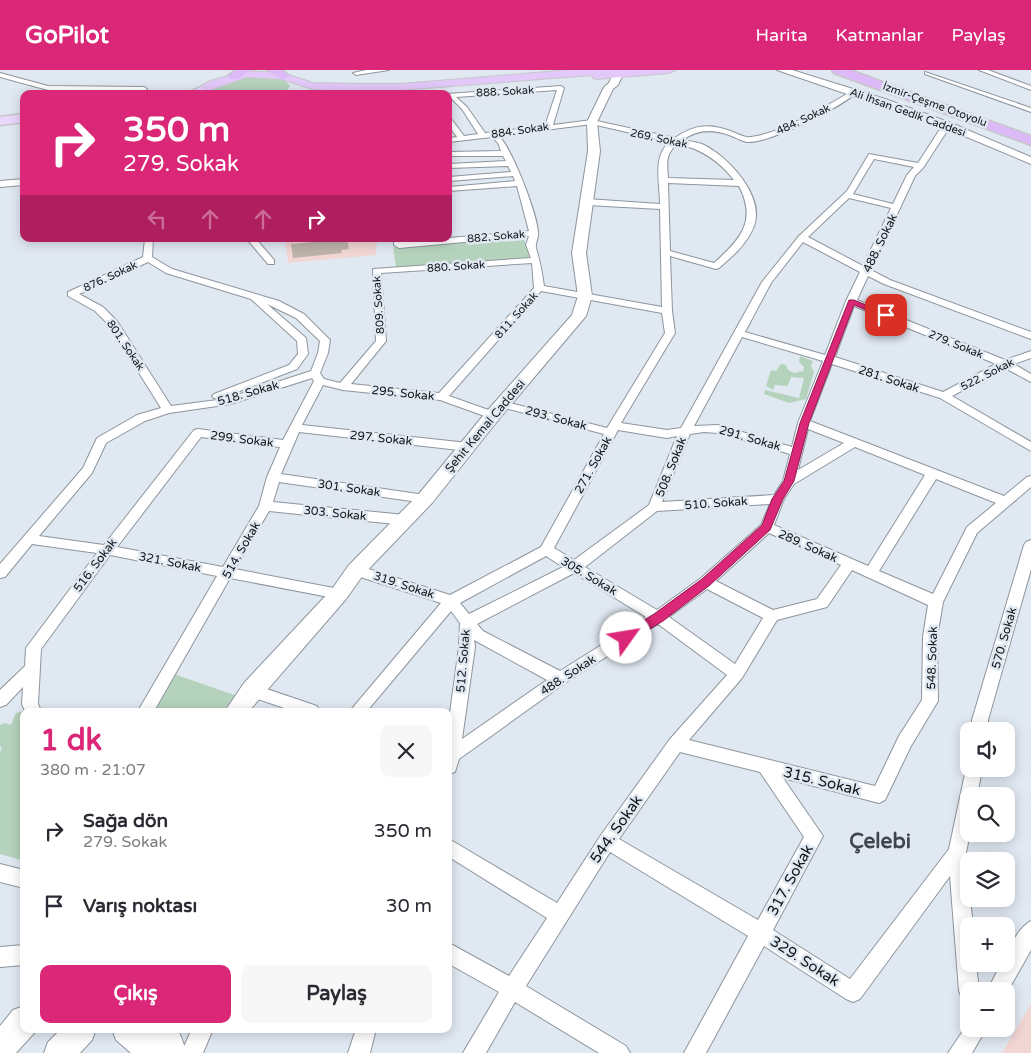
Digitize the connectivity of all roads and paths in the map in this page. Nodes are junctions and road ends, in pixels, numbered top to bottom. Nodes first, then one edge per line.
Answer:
1 (386, 70) edge
2 (663, 70) edge
3 (782, 70) edge
4 (838, 70) edge
5 (865, 70) edge
6 (982, 70) edge
7 (240, 73) edge
8 (356, 73) dead end
9 (927, 73) dead end
10 (0, 75) edge
11 (610, 78) edge
12 (286, 80) edge
13 (996, 81) junction
14 (1031, 88) edge
15 (144, 89) dead end
16 (208, 90) edge
17 (430, 90) edge
18 (977, 90) junction
19 (854, 92) junction
20 (452, 95) edge
21 (452, 97) edge
22 (1031, 110) edge
23 (20, 118) edge
24 (0, 121) edge
25 (592, 122) junction
26 (20, 125) edge
27 (947, 125) junction
28 (452, 126) edge
29 (549, 126) junction
30 (0, 127) edge
31 (1031, 129) edge
32 (493, 134) junction
33 (482, 135) junction
34 (462, 138) junction
35 (452, 140) edge
36 (675, 142) junction
37 (1031, 142) edge
38 (507, 153) junction
39 (452, 154) edge
40 (1031, 161) edge
41 (511, 163) junction
42 (452, 166) edge
43 (920, 166) junction
44 (514, 174) junction
45 (452, 179) edge
46 (665, 180) junction
47 (20, 182) edge
48 (520, 183) junction
49 (742, 183) junction
50 (0, 184) edge
51 (452, 189) edge
52 (847, 195) junction
53 (587, 202) junction
54 (665, 207) junction
55 (897, 207) junction
56 (534, 233) junction
57 (452, 238) edge
58 (802, 238) junction
59 (148, 242) edge
60 (254, 242) edge
61 (666, 252) junction
62 (148, 258) junction
63 (536, 260) junction
64 (271, 262) dead end
65 (376, 271) joint
66 (866, 271) junction
67 (540, 288) junction
68 (71, 294) joint
69 (585, 296) junction
70 (255, 298) junction
71 (852, 301) junction
72 (667, 311) junction
73 (738, 333) junction
74 (1031, 336) edge
75 (1031, 354) edge
76 (829, 359) junction
77 (1005, 364) junction
78 (317, 377) junction
79 (1031, 379) edge
80 (343, 386) junction
81 (944, 396) junction
82 (442, 397) junction
83 (195, 406) junction
84 (498, 409) junction
85 (168, 410) junction
86 (804, 423) junction
87 (294, 428) junction
88 (612, 429) junction
89 (198, 433) joint
90 (684, 433) junction
91 (855, 442) junction
92 (286, 444) junction
93 (468, 447) junction
94 (1031, 447) edge
95 (797, 452) junction
96 (933, 473) junction
97 (273, 477) junction
98 (1031, 480) edge
99 (789, 481) junction
100 (425, 499) junction
101 (778, 499) junction
102 (1006, 502) junction
103 (265, 506) junction
104 (654, 507) junction
105 (405, 520) junction
106 (767, 527) junction
107 (30, 539) junction
108 (1031, 546) edge
109 (106, 550) junction
110 (546, 550) junction
111 (849, 564) junction
112 (575, 567) junction
113 (356, 570) junction
114 (0, 573) edge
115 (228, 573) junction
116 (871, 573) junction
117 (706, 582) junction
118 (339, 594) junction
119 (451, 601) junction
120 (936, 602) junction
121 (772, 616) junction
122 (658, 617) junction
123 (467, 622) junction
124 (33, 668) junction
125 (736, 674) junction
126 (560, 679) junction
127 (252, 690) junction
128 (0, 700) edge
129 (32, 708) edge
130 (148, 708) edge
131 (238, 708) edge
132 (303, 708) edge
133 (361, 708) edge
134 (980, 722) edge
135 (676, 744) junction
136 (452, 746) edge
137 (452, 758) edge
138 (765, 766) junction
139 (972, 777) edge
140 (879, 796) joint
141 (607, 841) junction
142 (452, 849) edge
143 (957, 852) junction
144 (0, 873) edge
145 (20, 878) edge
146 (559, 916) junction
147 (1031, 931) edge
148 (761, 933) junction
149 (20, 955) edge
150 (452, 955) edge
151 (0, 957) edge
152 (968, 982) edge
153 (1002, 982) edge
154 (512, 989) junction
155 (20, 1026) edge
156 (78, 1033) edge
157 (132, 1033) edge
158 (164, 1033) edge
159 (200, 1033) edge
160 (365, 1033) edge
161 (969, 1037) edge
162 (596, 1047) edge
163 (0, 1050) edge
164 (60, 1053) edge
165 (154, 1053) edge
166 (172, 1053) edge
167 (192, 1053) edge
168 (359, 1053) edge
169 (474, 1053) edge
170 (619, 1053) edge
171 (696, 1053) edge
172 (959, 1053) edge

1 - 8 street
2 - 11 highway
2 - 11 highway
3 - 19 main road, Ali İhsan Gedik Caddesi
4 - 37 highway, İzmir-Çeşme Otoyolu
5 - 31 highway, İzmir-Çeşme Otoyolu
6 - 13 street
7 - 12 highway
7 - 16 highway
9 - 18 street
10 - 15 street
11 - 12 highway
11 - 17 highway
11 - 25 main road, Şehit Kemal Caddesi
13 - 14 street
13 - 18 street
18 - 22 street
19 - 27 main road, Ali İhsan Gedik Caddesi
19 - 36 street, 484. Sokak
20 - 29 street, 888. Sokak
21 - 33 street
23 - 24 main road
25 - 29 street, 884. Sokak
25 - 36 street, 269. Sokak
25 - 53 main road, Şehit Kemal Caddesi
26 - 30 main road
27 - 40 main road, Ali İhsan Gedik Caddesi
27 - 43 street, 488. Sokak
28 - 34 street
29 - 32 street, 884. Sokak
32 - 33 street, 884. Sokak
32 - 38 street, 811. Sokak
33 - 34 street, 884. Sokak
34 - 35 street, 884. Sokak
36 - 46 street, 271. Sokak
36 - 49 street, 269. Sokak
38 - 39 street
38 - 41 street, 811. Sokak
41 - 42 street
41 - 44 street, 811. Sokak
43 - 52 street, 508. Sokak
43 - 55 street, 488. Sokak
44 - 45 street
44 - 48 street, 811. Sokak
46 - 49 street
46 - 54 street, 271. Sokak
47 - 50 street
48 - 51 street
48 - 56 street, 811. Sokak
49 - 61 street, 269. Sokak
52 - 55 street
52 - 58 street, 508. Sokak
53 - 54 street
53 - 69 main road, Şehit Kemal Caddesi
54 - 61 street, 271. Sokak
55 - 66 street, 488. Sokak
56 - 57 street, 882. Sokak
56 - 63 street, 811. Sokak
58 - 66 street
58 - 73 street, 508. Sokak
59 - 62 street
60 - 64 street
61 - 72 street, 271. Sokak
62 - 68 street, 876. Sokak
62 - 70 street
63 - 65 street, 880. Sokak
63 - 67 street, 811. Sokak
65 - 80 street, 809. Sokak
66 - 71 street, 488. Sokak
66 - 74 street
67 - 69 street
67 - 82 street, 811. Sokak
68 - 85 street, 801. Sokak
69 - 72 street
69 - 84 main road, Şehit Kemal Caddesi
70 - 78 street
70 - 83 street
71 - 76 street, 488. Sokak
71 - 77 street, 279. Sokak
72 - 88 street, 271. Sokak
73 - 76 street, 281. Sokak
73 - 90 street, 508. Sokak
75 - 77 street, 522. Sokak
76 - 81 street, 281. Sokak
76 - 86 street, 488. Sokak
77 - 79 street, 279. Sokak
77 - 81 street, 522. Sokak
78 - 80 street, 295. Sokak
78 - 83 street, 518. Sokak
78 - 87 street, 514. Sokak
80 - 82 street, 295. Sokak
81 - 94 street, 281. Sokak
82 - 84 street, 295. Sokak
83 - 85 street, 518. Sokak
84 - 88 street, 293. Sokak
84 - 93 main road, Şehit Kemal Caddesi
85 - 107 street, 518. Sokak
86 - 91 street
86 - 95 street, 488. Sokak
87 - 92 street, 514. Sokak
87 - 93 street, 297. Sokak
88 - 90 street, 291. Sokak
88 - 110 street, 271. Sokak
89 - 92 street, 299. Sokak
89 - 109 street, 516. Sokak
90 - 95 street, 291. Sokak
90 - 104 street, 508. Sokak
91 - 96 street
91 - 99 street
92 - 97 street, 514. Sokak
93 - 100 main road, Şehit Kemal Caddesi
95 - 99 street, 488. Sokak
96 - 102 street
96 - 116 street
97 - 100 street, 301. Sokak
97 - 103 street, 514. Sokak
98 - 102 street, 548. Sokak
99 - 101 street, 488. Sokak
100 - 105 main road, Şehit Kemal Caddesi
101 - 104 street, 510. Sokak
101 - 106 street, 488. Sokak
102 - 120 street, 548. Sokak
103 - 105 street, 303. Sokak
103 - 115 street, 514. Sokak
104 - 112 street, 508. Sokak
105 - 113 main road, Şehit Kemal Caddesi
106 - 111 street, 289. Sokak
106 - 117 street, 488. Sokak
107 - 109 street, 321. Sokak
107 - 114 street, 518. Sokak
108 - 134 street, 570. Sokak
109 - 115 street, 321. Sokak
109 - 124 street, 516. Sokak
110 - 112 street, 305. Sokak
110 - 119 street
111 - 116 street
111 - 121 street
112 - 122 street, 305. Sokak
112 - 123 street, 508. Sokak
113 - 118 main road, Şehit Kemal Caddesi
113 - 119 street, 319. Sokak
115 - 118 street, 321. Sokak
115 - 130 street, 514. Sokak
116 - 120 street
117 - 121 street
117 - 122 street, 488. Sokak
118 - 127 main road, Şehit Kemal Caddesi
119 - 123 street, 512. Sokak
119 - 133 street
120 - 140 street, 548. Sokak
121 - 125 street, 544. Sokak
122 - 125 street, 305. Sokak
122 - 126 street, 488. Sokak
123 - 126 street
123 - 136 street, 512. Sokak
124 - 128 street
124 - 129 street, 516. Sokak
125 - 135 street, 544. Sokak
126 - 137 street, 488. Sokak
127 - 131 main road, Şehit Kemal Caddesi
127 - 132 street
135 - 138 street
135 - 141 street, 544. Sokak
138 - 140 street, 315. Sokak
138 - 148 street, 317. Sokak
139 - 143 street
141 - 146 street, 544. Sokak
141 - 148 street, 329. Sokak
142 - 146 street
143 - 148 street, 329. Sokak
143 - 152 street
144 - 145 street
146 - 154 street, 544. Sokak
147 - 153 street
148 - 171 street, 317. Sokak
149 - 151 street
150 - 154 street
154 - 162 street
154 - 169 street, 544. Sokak
155 - 163 main road
156 - 164 main road
157 - 165 main road
158 - 166 main road
159 - 167 street
160 - 168 street
161 - 172 street
162 - 170 street

